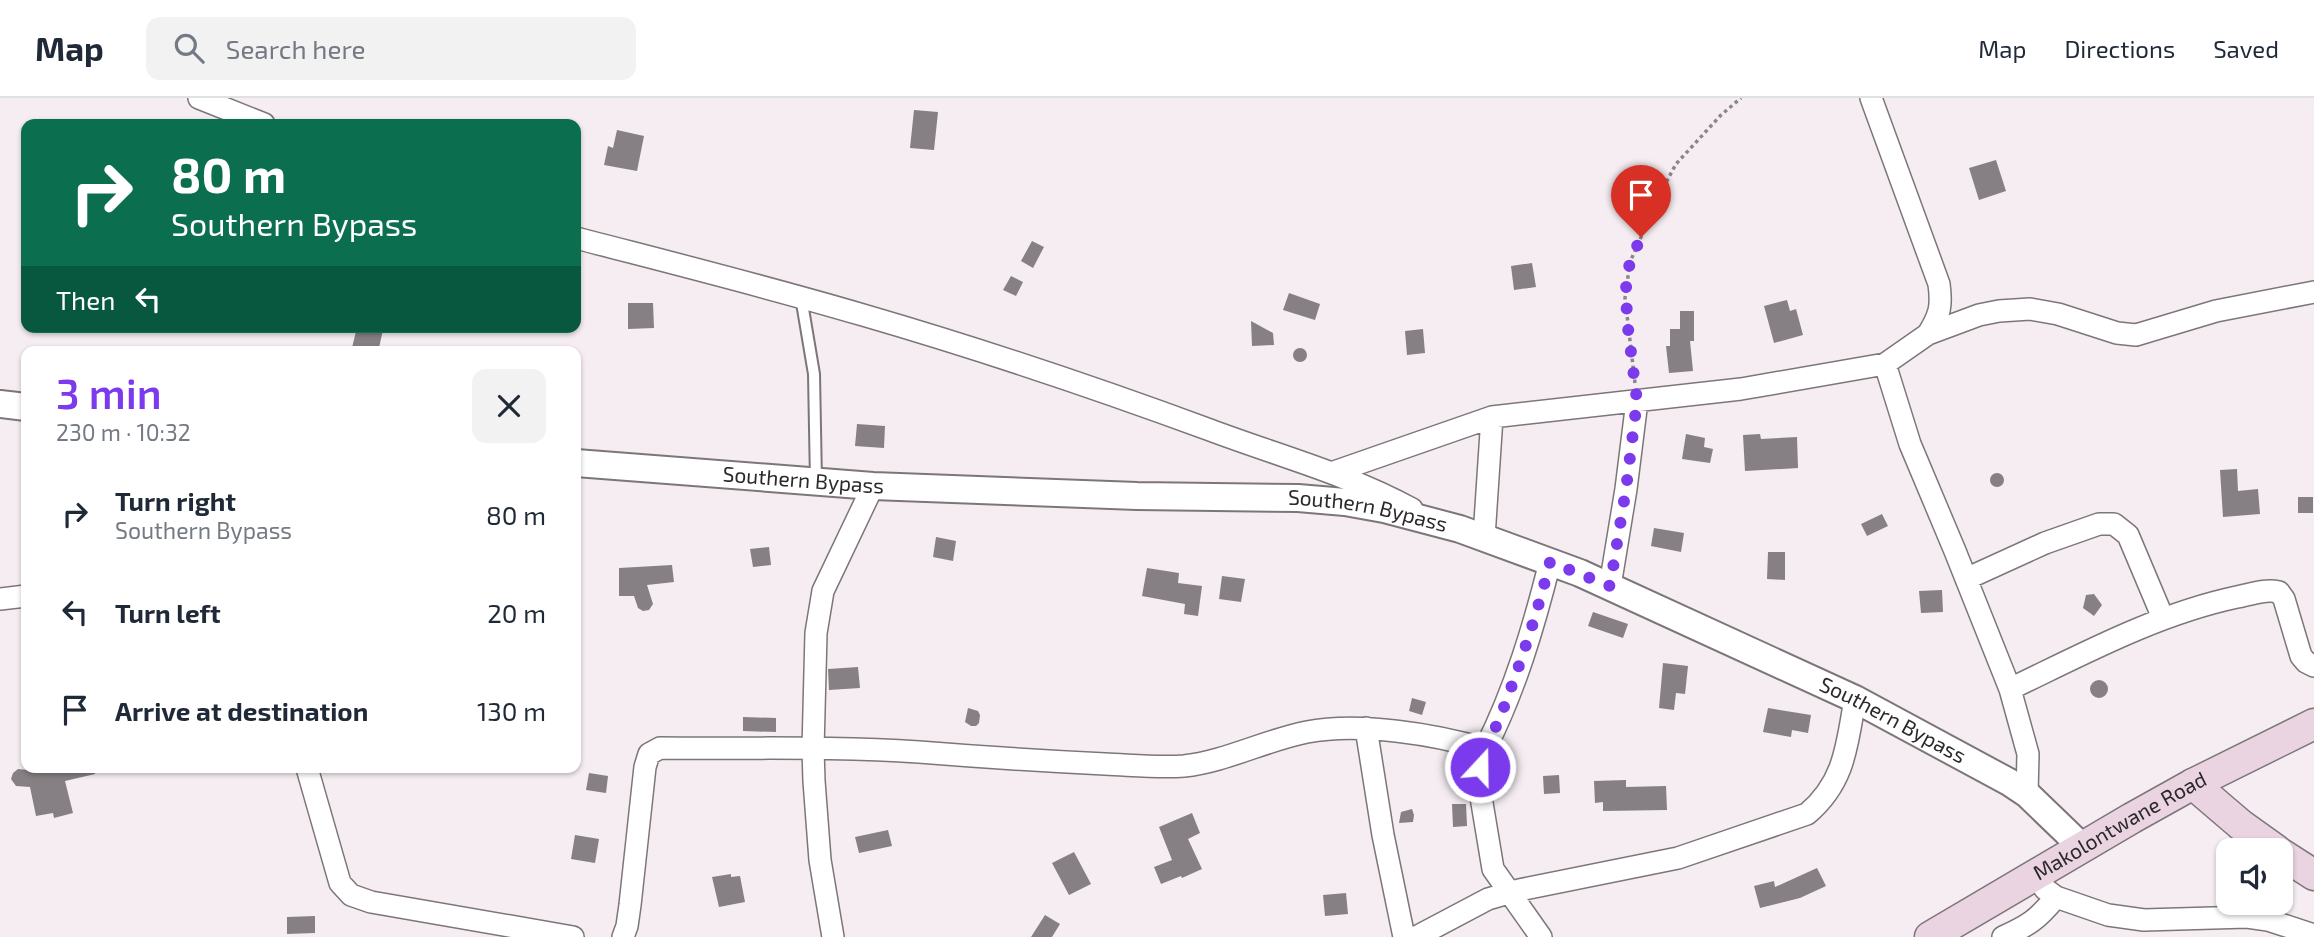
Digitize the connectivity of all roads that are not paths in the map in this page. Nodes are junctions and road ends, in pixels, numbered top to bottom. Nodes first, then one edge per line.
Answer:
1 (199, 98) edge
2 (1871, 98) edge
3 (252, 119) edge
4 (581, 239) edge
5 (2314, 292) edge
6 (801, 297) junction
7 (1928, 334) junction
8 (1885, 365) junction
9 (1637, 401) junction
10 (0, 404) edge
11 (21, 406) edge
12 (1492, 416) junction
13 (581, 463) edge
14 (1334, 472) junction
15 (816, 482) junction
16 (873, 486) junction
17 (1433, 521) junction
18 (1484, 537) junction
19 (1550, 562) junction
20 (1966, 579) junction
21 (1610, 586) junction
22 (21, 597) edge
23 (0, 599) edge
24 (2163, 618) junction
25 (2314, 666) edge
26 (2010, 689) junction
27 (1855, 699) junction
28 (2314, 724) edge
29 (1366, 728) junction
30 (813, 749) junction
31 (1485, 749) junction
32 (308, 773) edge
33 (2193, 785) junction
34 (2027, 794) junction
35 (2259, 838) edge
36 (2081, 846) junction
37 (2293, 861) edge
38 (2036, 873) junction
39 (2314, 875) edge
40 (1511, 892) junction
41 (2056, 898) junction
42 (2314, 934) edge
43 (573, 937) edge
44 (623, 937) edge
45 (833, 937) edge
46 (1404, 937) edge
47 (1416, 937) edge
48 (1541, 937) edge
49 (1930, 937) edge
50 (2003, 937) edge

1 - 3 street
2 - 7 street
4 - 6 street
5 - 7 street
6 - 14 street
6 - 15 lane
7 - 8 street
8 - 9 street
8 - 20 street
9 - 12 street
9 - 21 street
10 - 11 street
12 - 14 street
12 - 18 street
13 - 15 street, Southern Bypass
14 - 17 street
15 - 16 street, Southern Bypass
16 - 17 street, Southern Bypass
16 - 30 street
17 - 18 street, Southern Bypass
18 - 19 street, Southern Bypass
19 - 21 street, Southern Bypass
19 - 31 street
20 - 24 street
20 - 26 street
21 - 27 street, Southern Bypass
22 - 23 street
24 - 25 street
24 - 26 street
26 - 34 street
27 - 34 street, Southern Bypass
27 - 40 street
28 - 33 main road, Makolontwane Road
29 - 30 street
29 - 31 street
29 - 46 street
30 - 44 street
30 - 45 street
31 - 40 street
32 - 43 street
33 - 35 main road
33 - 36 main road, Makolontwane Road
34 - 36 street, Southern Bypass
36 - 38 main road, Makolontwane Road
37 - 39 main road
38 - 41 street
38 - 49 main road, Makolontwane Road
40 - 47 street
40 - 48 street
41 - 42 street
41 - 50 street

